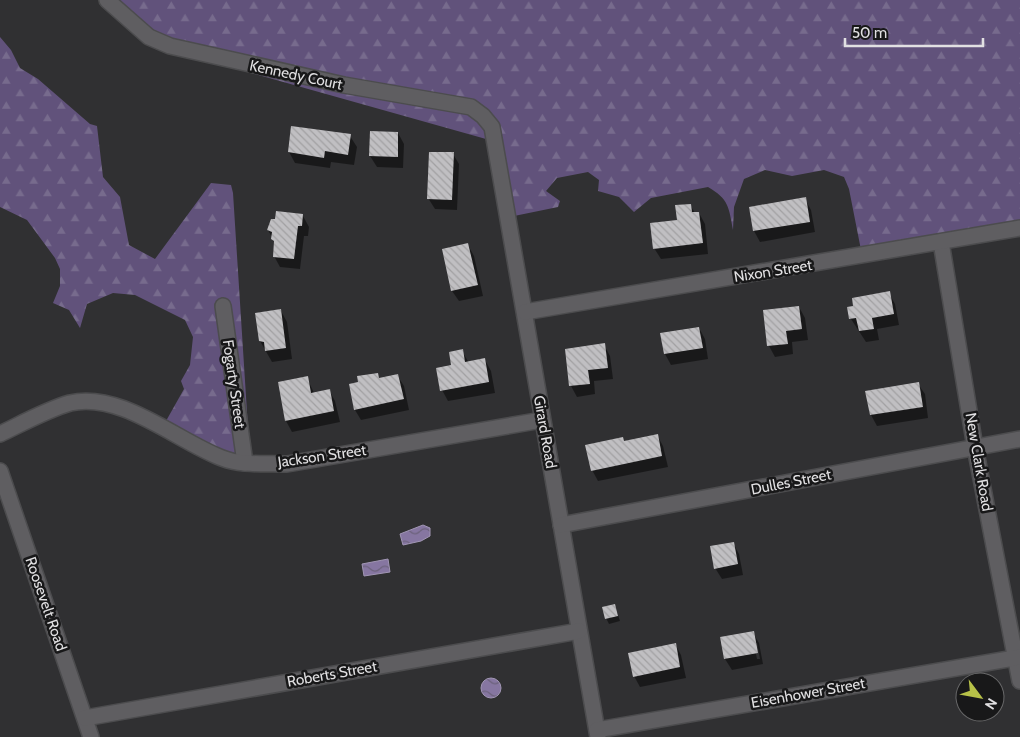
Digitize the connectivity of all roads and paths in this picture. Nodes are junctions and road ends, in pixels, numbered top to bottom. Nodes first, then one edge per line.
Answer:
1 (107, 0) edge
2 (492, 127) joint
3 (1020, 228) edge
4 (942, 242) junction
5 (223, 306) dead end
6 (525, 312) junction
7 (542, 420) junction
8 (0, 434) edge
9 (1020, 439) edge
10 (975, 447) junction
11 (245, 463) junction
12 (0, 471) edge
13 (561, 525) junction
14 (579, 631) junction
15 (1018, 657) edge
16 (1020, 681) edge
17 (85, 718) junction
18 (597, 734) edge
19 (91, 737) edge

1 - 2 street, Kennedy Court
2 - 6 street, Girard Road
3 - 4 street, Nixon Street
4 - 6 street, Nixon Street
4 - 10 street, New Clark Road
5 - 11 street, Fogarty Street
6 - 7 street, Girard Road
7 - 11 street, Jackson Street
7 - 13 street, Girard Road
8 - 11 street, Jackson Street
9 - 10 street, Dulles Street
10 - 13 street, Dulles Street
10 - 15 street, New Clark Road
12 - 17 street, Roosevelt Road
13 - 14 street, Girard Road
14 - 17 street, Roberts Street
14 - 18 street, Girard Road
15 - 16 street, New Clark Road
15 - 18 street, Eisenhower Street
17 - 19 street, Roosevelt Road

